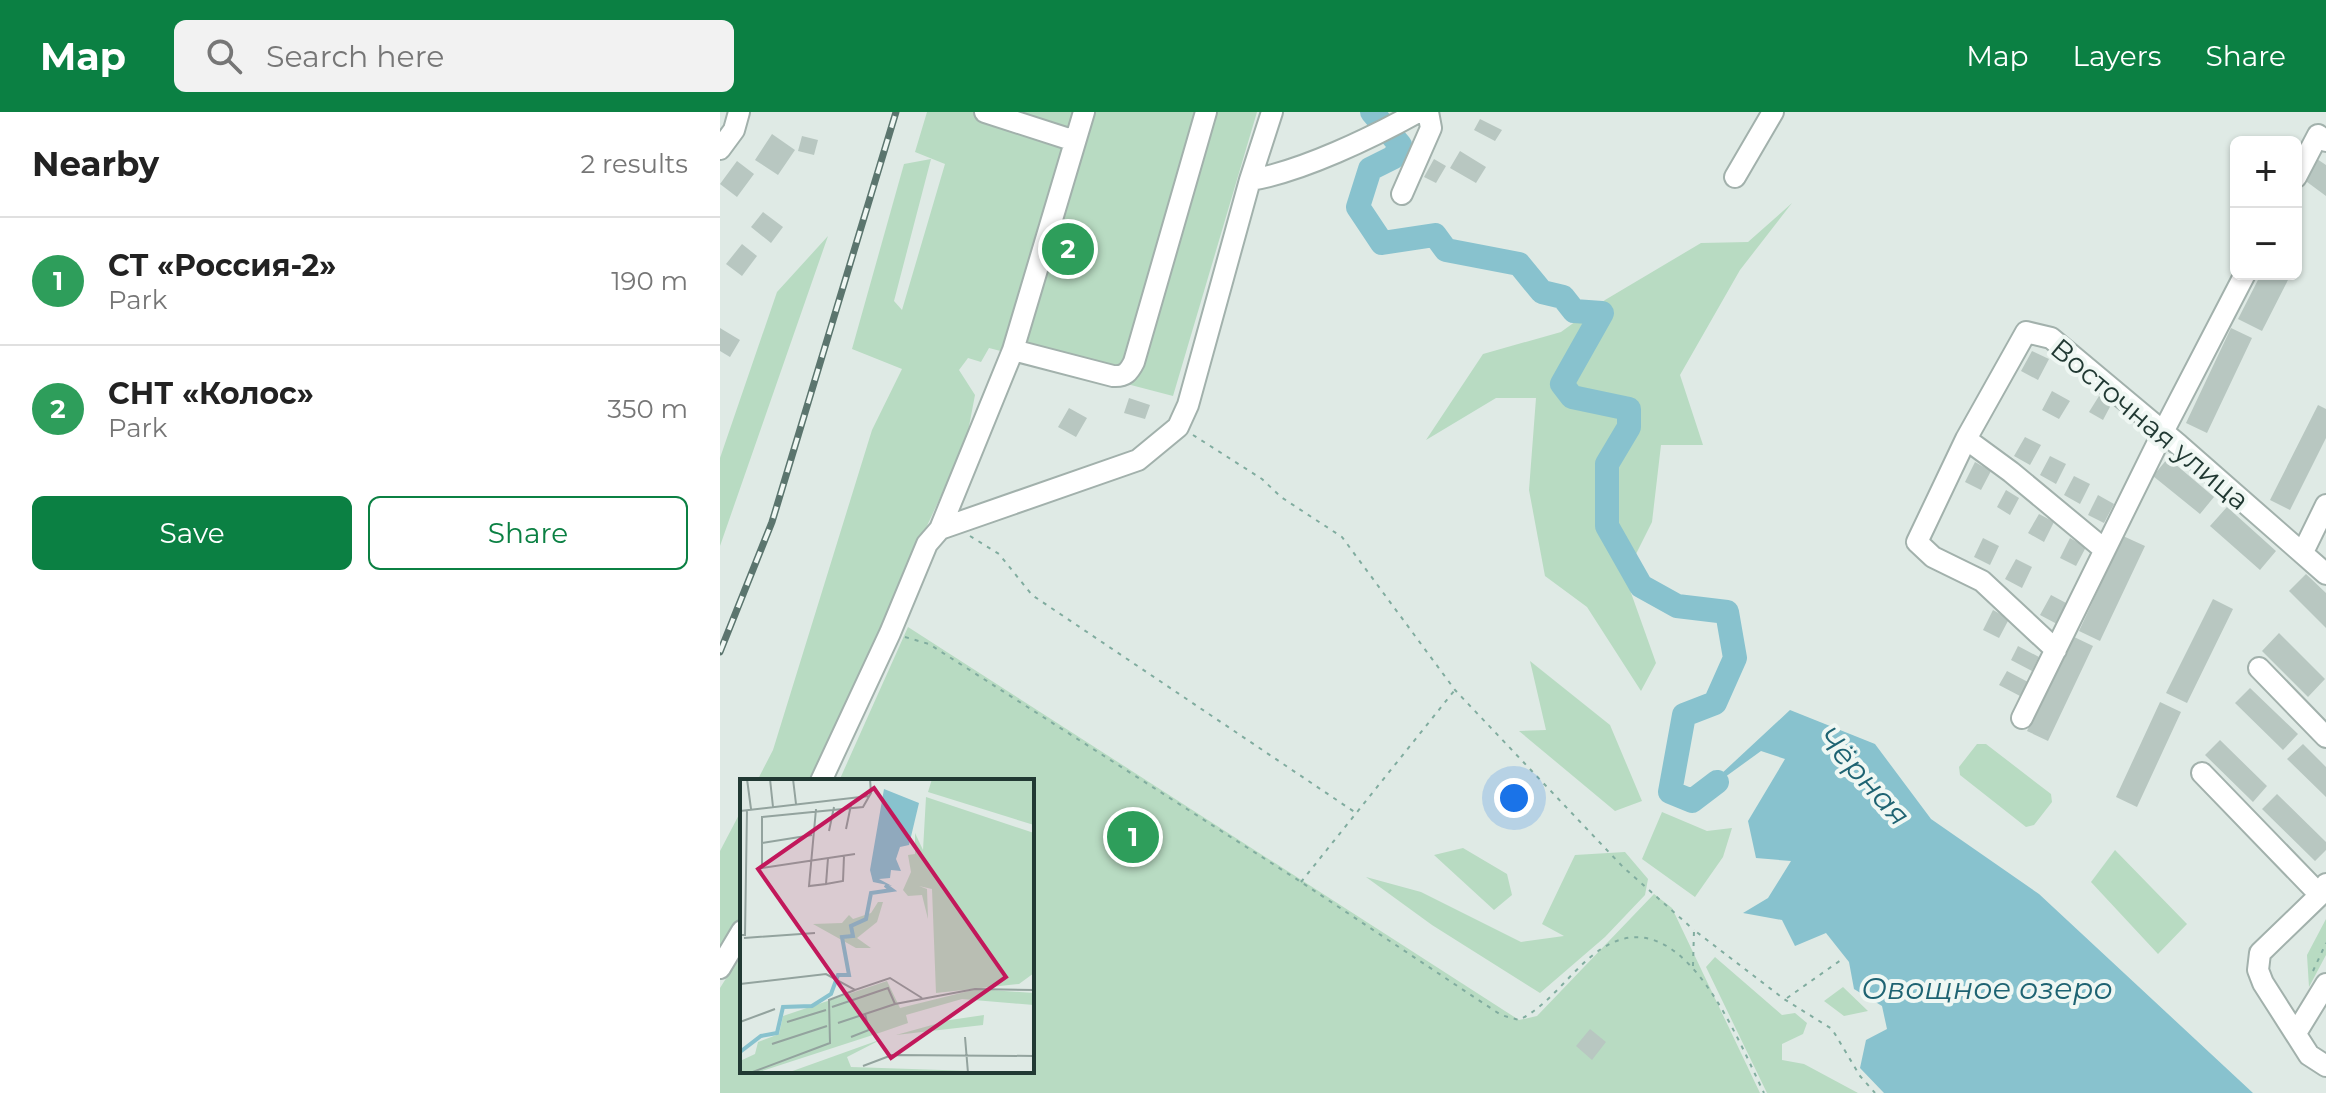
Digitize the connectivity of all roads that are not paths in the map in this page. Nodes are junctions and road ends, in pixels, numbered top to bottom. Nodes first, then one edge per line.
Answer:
1 (739, 112) edge
2 (985, 112) edge
3 (1084, 112) edge
4 (1206, 112) edge
5 (1272, 112) edge
6 (1428, 112) edge
7 (1773, 112) edge
8 (1409, 117) edge
9 (1075, 141) junction
10 (2326, 141) edge
11 (720, 149) edge
12 (2302, 166) edge
13 (1735, 177) dead end
14 (1250, 180) junction
15 (1402, 194) dead end
16 (2242, 280) edge
17 (1013, 350) junction
18 (2163, 432) junction
19 (1966, 439) junction
20 (2326, 505) edge
21 (946, 527) junction
22 (2105, 550) junction
23 (2303, 552) junction
24 (2326, 574) edge
25 (2056, 650) junction
26 (2259, 668) dead end
27 (2022, 718) dead end
28 (2326, 737) edge
29 (2202, 773) dead end
30 (822, 779) edge
31 (2323, 890) edge
32 (740, 934) edge
33 (720, 968) edge
34 (2326, 984) edge
35 (2296, 1033) junction
36 (2326, 1066) edge

1 - 11 street
2 - 9 street
3 - 9 street
4 - 17 street
5 - 14 street
6 - 15 street
7 - 13 street
8 - 14 street
9 - 17 street
10 - 12 street
14 - 21 street
16 - 18 street
17 - 21 street
18 - 19 street, Восточная улица
18 - 22 street
18 - 23 street, Восточная улица
19 - 22 street
19 - 25 street, Восточная улица
20 - 23 street
21 - 30 street
22 - 25 street
23 - 24 street, Восточная улица
25 - 27 street
26 - 28 street
29 - 31 street
31 - 35 street
32 - 33 street
34 - 35 street
35 - 36 street

